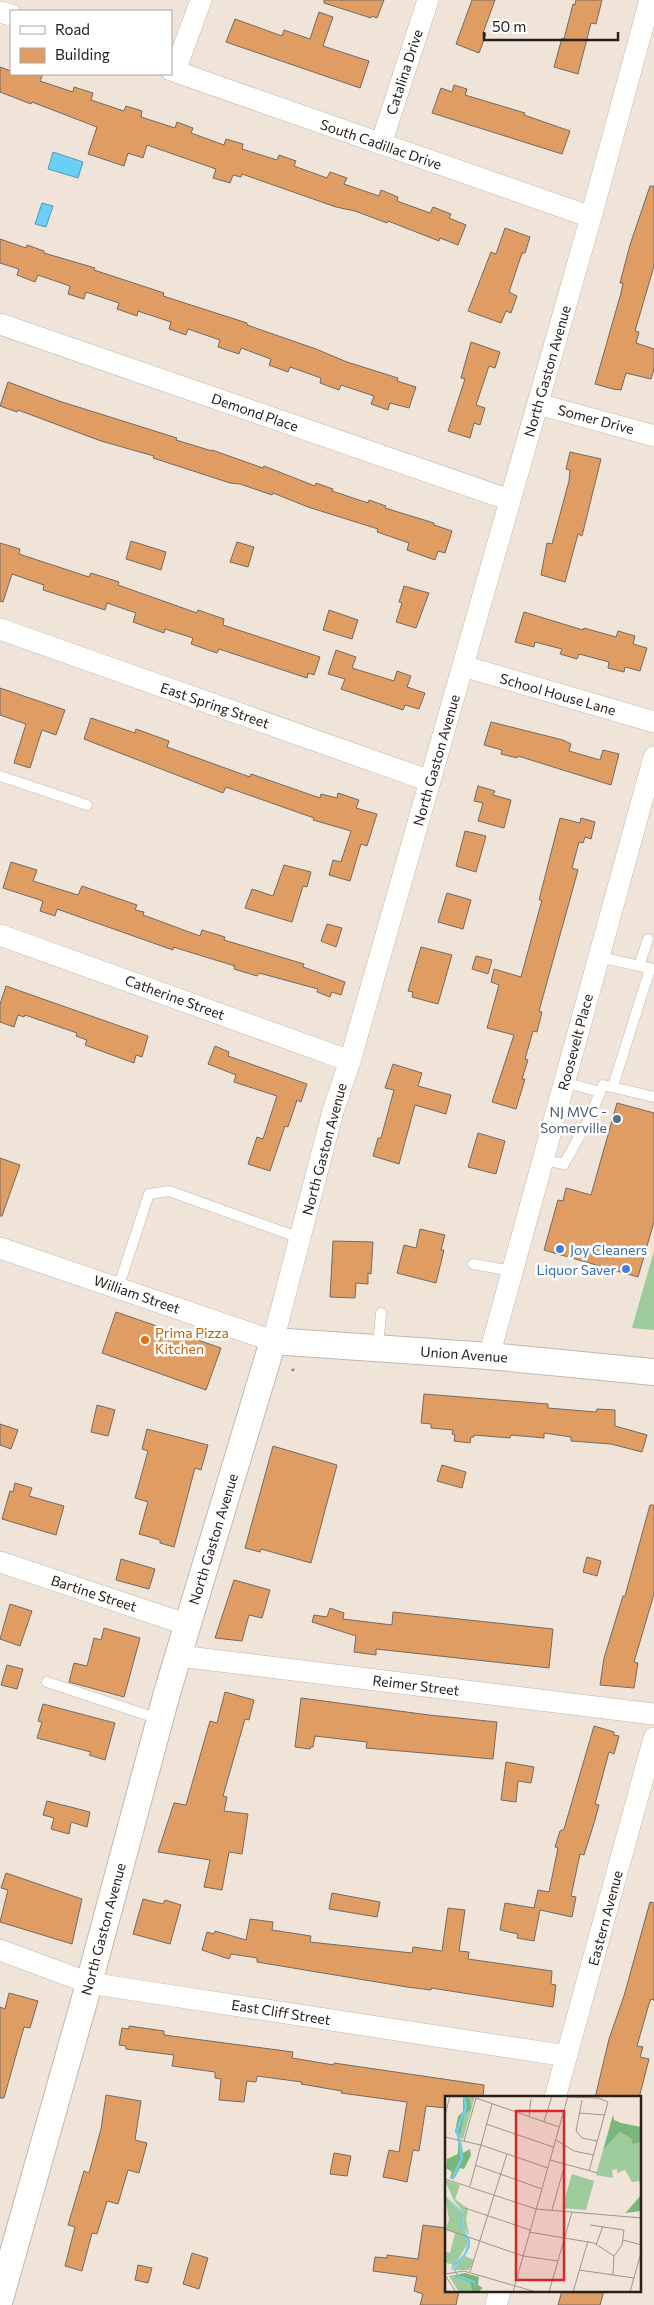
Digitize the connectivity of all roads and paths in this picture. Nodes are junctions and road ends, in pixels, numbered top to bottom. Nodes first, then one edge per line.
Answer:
1 (201, 0) edge
2 (428, 0) edge
3 (650, 0) edge
4 (173, 70) edge
5 (381, 144) junction
6 (591, 217) junction
7 (0, 324) edge
8 (538, 404) junction
9 (654, 436) edge
10 (510, 500) junction
11 (0, 629) edge
12 (462, 666) junction
13 (654, 722) edge
14 (654, 757) edge
15 (0, 776) edge
16 (430, 781) junction
17 (87, 805) dead end
18 (0, 935) edge
19 (648, 938) dead end
20 (599, 957) junction
21 (639, 966) junction
22 (652, 969) edge
23 (350, 1061) junction
24 (564, 1082) junction
25 (613, 1086) junction
26 (600, 1092) junction
27 (654, 1097) edge
28 (543, 1160) junction
29 (300, 1238) junction
30 (0, 1248) edge
31 (473, 1264) dead end
32 (512, 1271) junction
33 (118, 1288) junction
34 (381, 1313) dead end
35 (273, 1341) junction
36 (378, 1348) junction
37 (489, 1356) junction
38 (654, 1372) edge
39 (0, 1562) edge
40 (188, 1625) junction
41 (179, 1656) junction
42 (48, 1682) dead end
43 (654, 1714) edge
44 (160, 1719) junction
45 (654, 1738) edge
46 (0, 1950) edge
47 (89, 1983) junction
48 (567, 2056) junction
49 (556, 2096) edge
50 (500, 2292) edge
51 (0, 2299) edge
52 (496, 2305) edge

1 - 4 street
2 - 5 street, Catalina Drive
3 - 6 street, North Gaston Avenue
4 - 5 street, South Cadillac Drive
5 - 6 street, South Cadillac Drive
6 - 8 street, North Gaston Avenue
7 - 10 street, Demond Place
8 - 9 street, Somer Drive
8 - 10 street, North Gaston Avenue
10 - 12 street, North Gaston Avenue
11 - 16 street, East Spring Street
12 - 13 street, School House Lane
12 - 16 street, North Gaston Avenue
14 - 20 street, Roosevelt Place
15 - 17 lane
16 - 23 street, North Gaston Avenue
18 - 23 street, Catherine Street
19 - 21 lane
20 - 21 lane
20 - 24 street, Roosevelt Place
21 - 22 lane
22 - 25 lane
23 - 29 street, North Gaston Avenue
24 - 26 lane
24 - 28 street, Roosevelt Place
25 - 26 lane
25 - 27 lane
26 - 28 lane
28 - 32 street, Roosevelt Place
29 - 33 lane
29 - 35 street, North Gaston Avenue
30 - 33 street, William Street
31 - 32 lane
32 - 37 street, Roosevelt Place
33 - 35 street, William Street
34 - 36 lane
35 - 36 street, Union Avenue
35 - 40 street, North Gaston Avenue
36 - 37 street, Union Avenue
37 - 38 street, Union Avenue
39 - 40 street, Bartine Street
40 - 41 street, North Gaston Avenue
41 - 43 street, Reimer Street
41 - 44 street, North Gaston Avenue
42 - 44 lane
44 - 47 street, North Gaston Avenue
45 - 48 street, Eastern Avenue
46 - 47 street, East Cliff Street
47 - 48 street, East Cliff Street
47 - 51 street, North Gaston Avenue
48 - 49 street, Eastern Avenue
50 - 52 street

